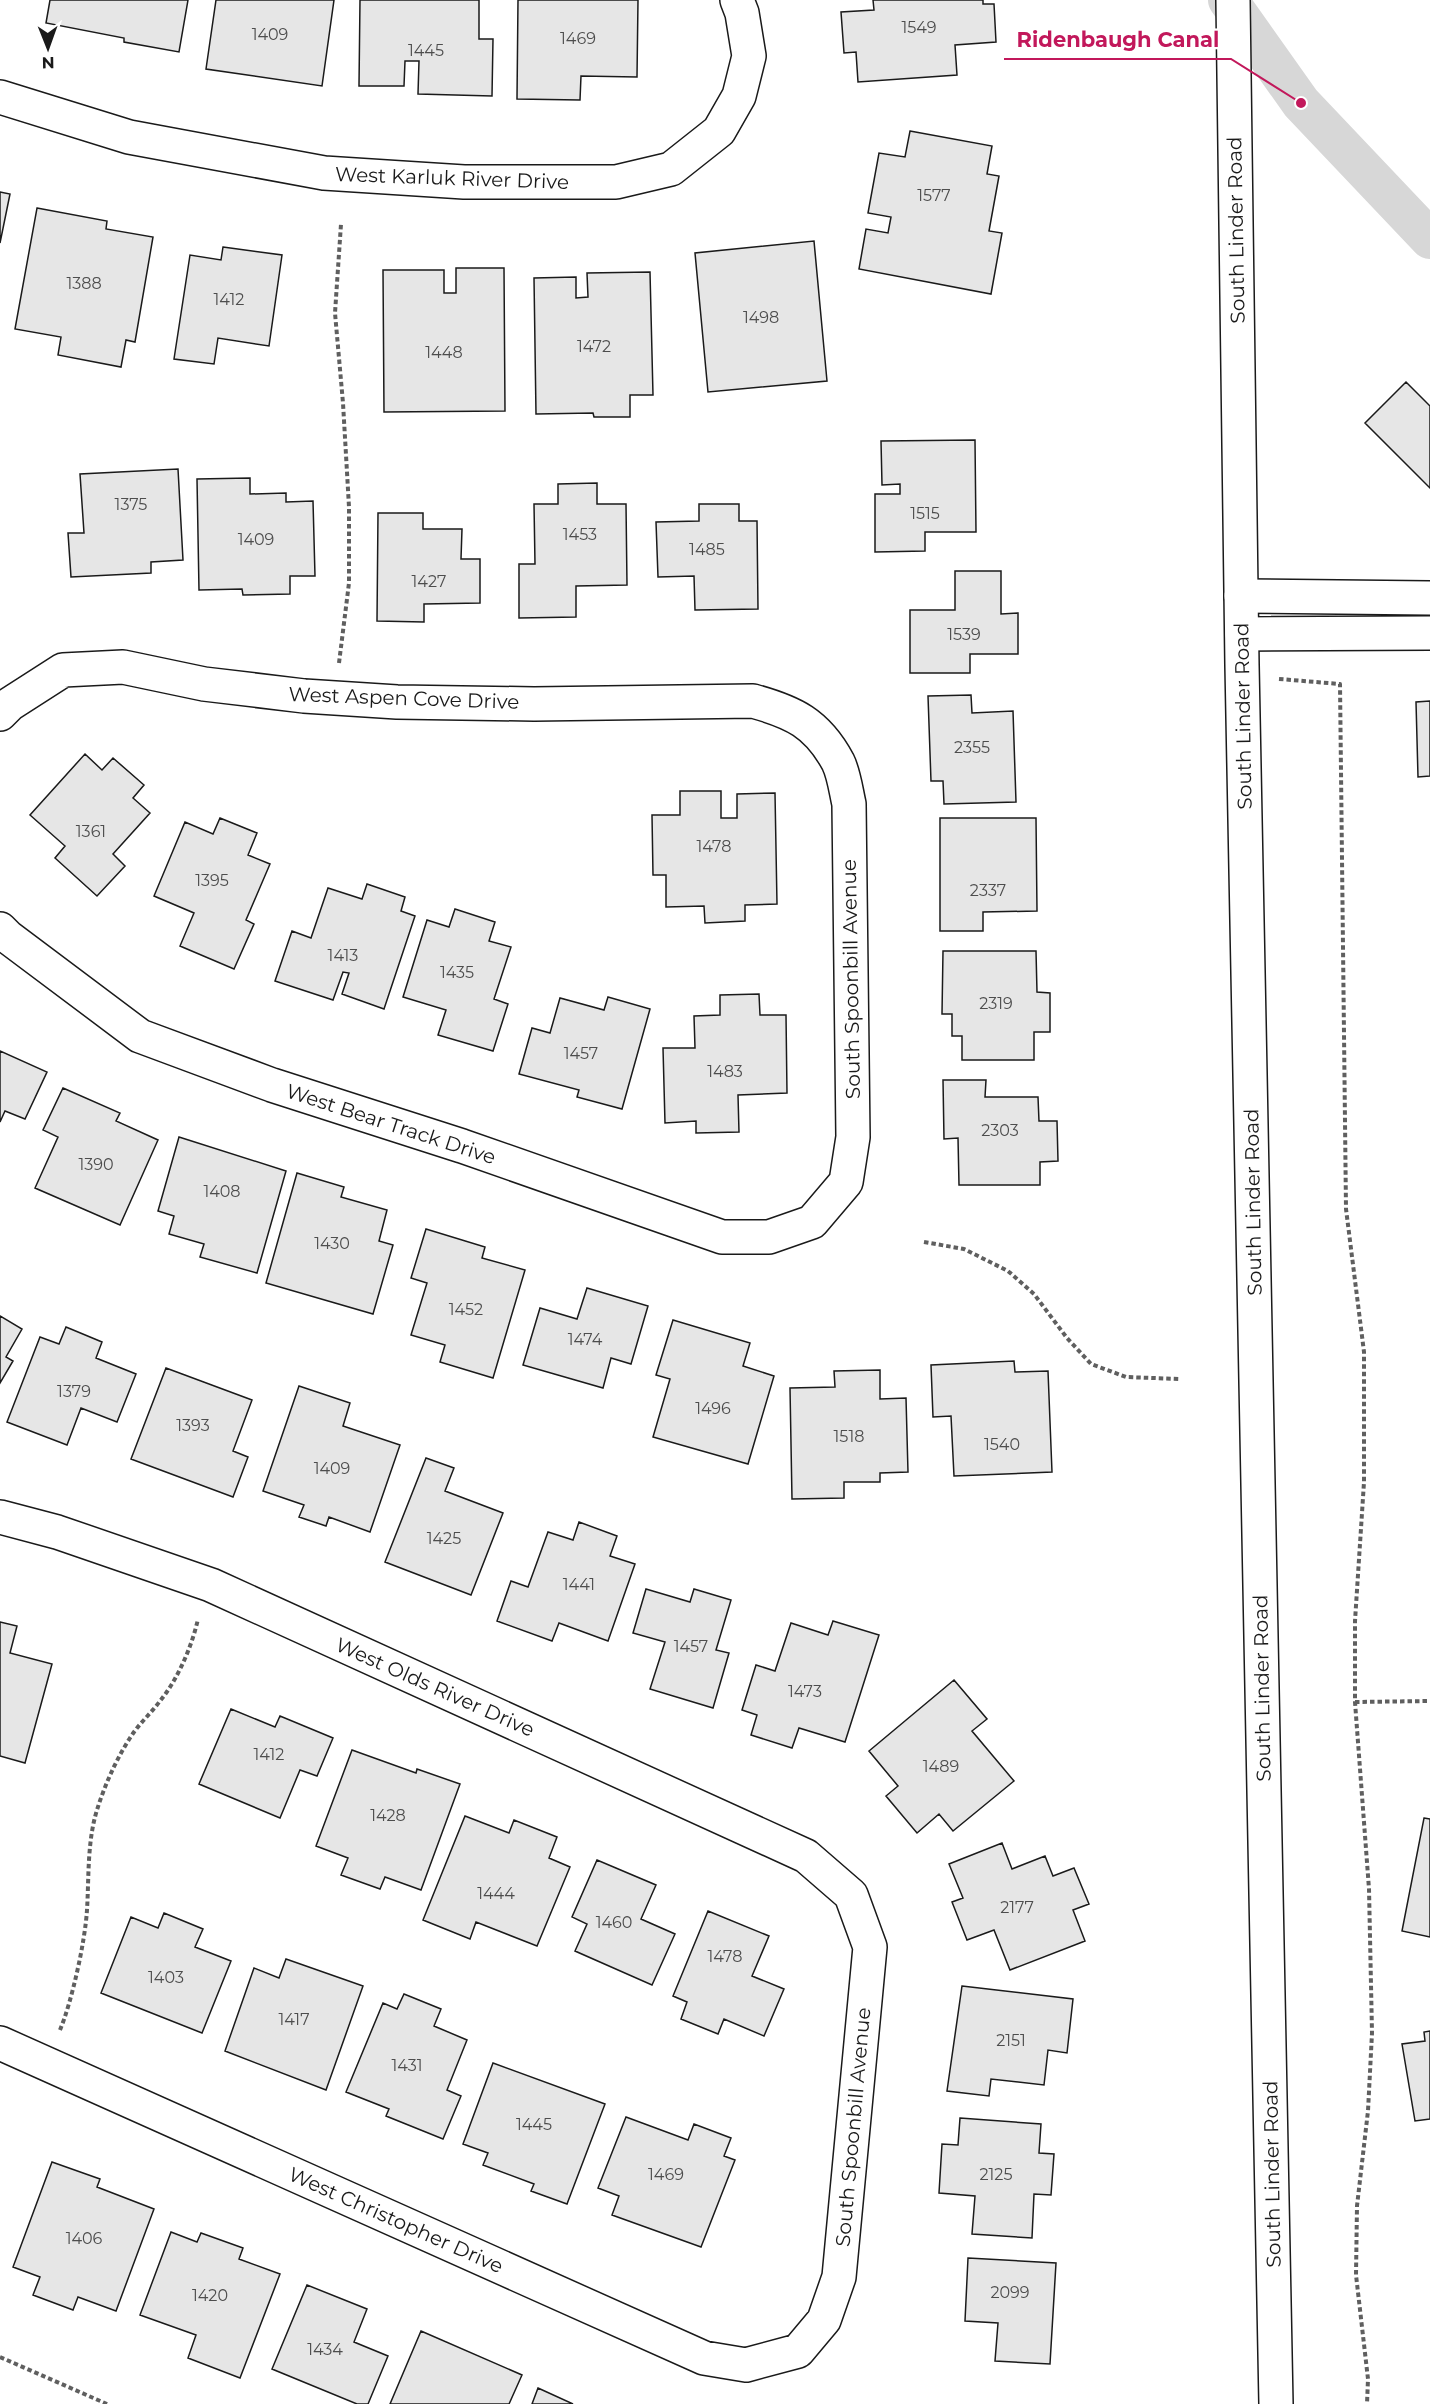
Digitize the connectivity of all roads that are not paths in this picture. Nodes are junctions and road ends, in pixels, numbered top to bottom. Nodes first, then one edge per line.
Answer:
1 (737, 0) edge
2 (1233, 0) edge
3 (0, 97) edge
4 (1241, 596) junction
5 (1430, 598) edge
6 (1430, 633) edge
7 (1242, 634) junction
8 (0, 714) edge
9 (816, 731) joint
10 (0, 928) edge
11 (812, 1222) joint
12 (0, 1517) edge
13 (851, 1895) joint
14 (1, 2048) edge
15 (798, 2351) joint
16 (1276, 2404) edge

1 - 3 street, West Karluk River Drive
2 - 4 street, South Linder Road
4 - 5 street
4 - 7 street, South Linder Road
6 - 7 street
7 - 16 street, South Linder Road
8 - 9 street, West Aspen Cove Drive
9 - 11 street, South Spoonbill Avenue
10 - 11 street, West Bear Track Drive
12 - 13 street, West Olds River Drive
13 - 15 street, South Spoonbill Avenue
14 - 15 street, West Christopher Drive

